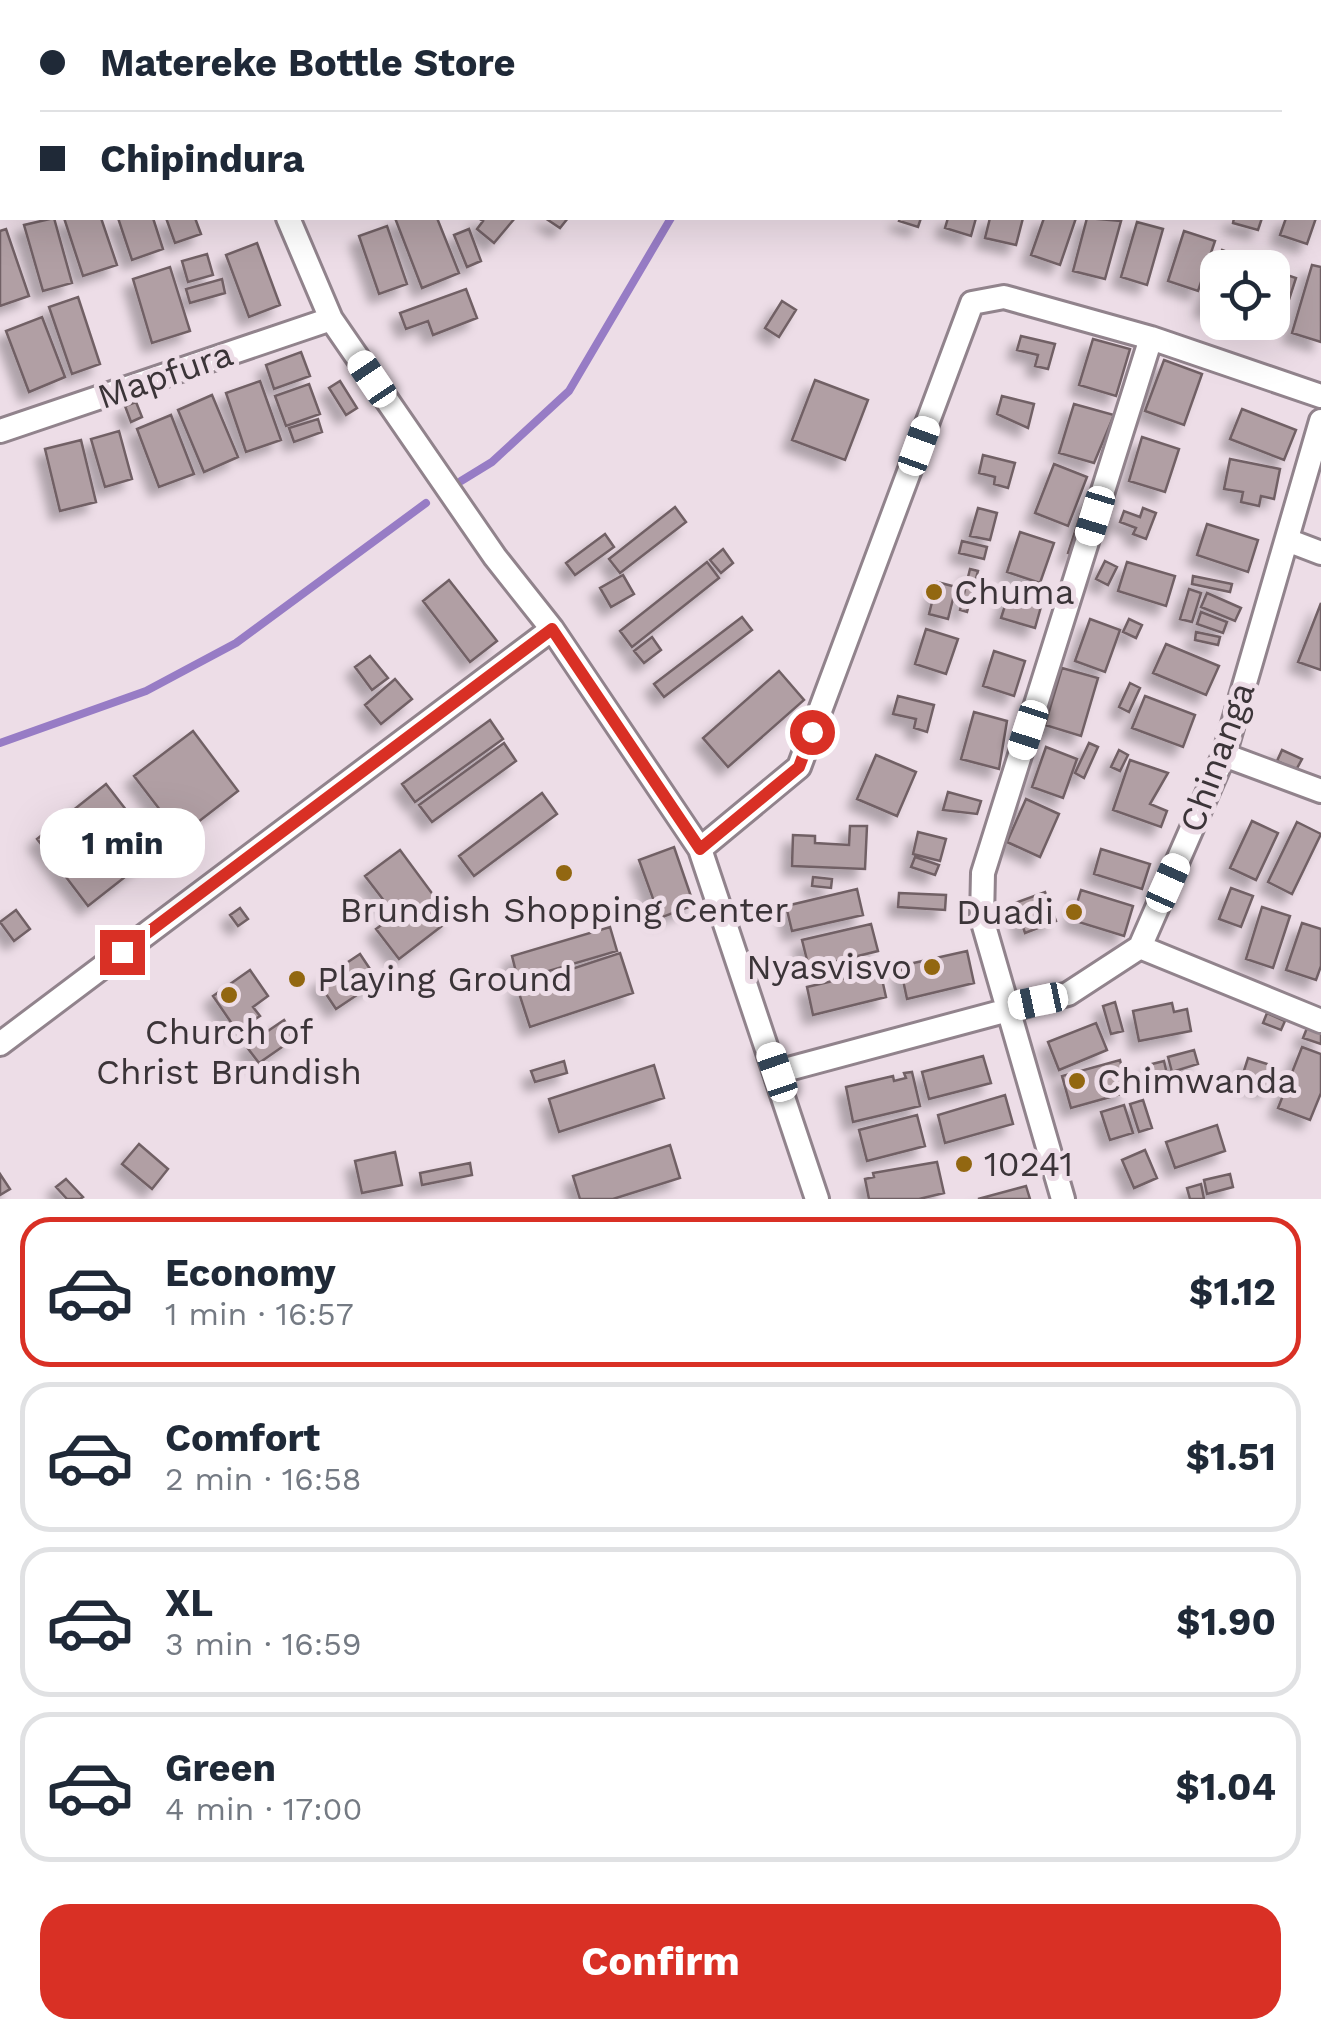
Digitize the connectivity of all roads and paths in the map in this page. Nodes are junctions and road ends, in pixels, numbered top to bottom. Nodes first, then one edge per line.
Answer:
1 (289, 220) edge
2 (331, 319) junction
3 (1151, 338) junction
4 (1321, 396) edge
5 (1321, 421) edge
6 (0, 430) edge
7 (1287, 540) junction
8 (1321, 553) edge
9 (552, 629) junction
10 (1224, 755) junction
11 (1321, 791) edge
12 (700, 849) junction
13 (1140, 948) junction
14 (1008, 1007) junction
15 (1321, 1021) edge
16 (0, 1044) edge
17 (777, 1072) junction
18 (816, 1199) edge
19 (1064, 1199) edge

1 - 2 street
2 - 6 street, Mapfura
2 - 9 street
3 - 4 street
3 - 12 street
3 - 14 street
5 - 7 street, Chinanga
7 - 8 street
7 - 10 street, Chinanga
9 - 12 street
9 - 16 street
10 - 11 street
10 - 13 street, Chinanga
12 - 17 street
13 - 14 street
13 - 15 street
14 - 17 street
14 - 19 street
17 - 18 street

